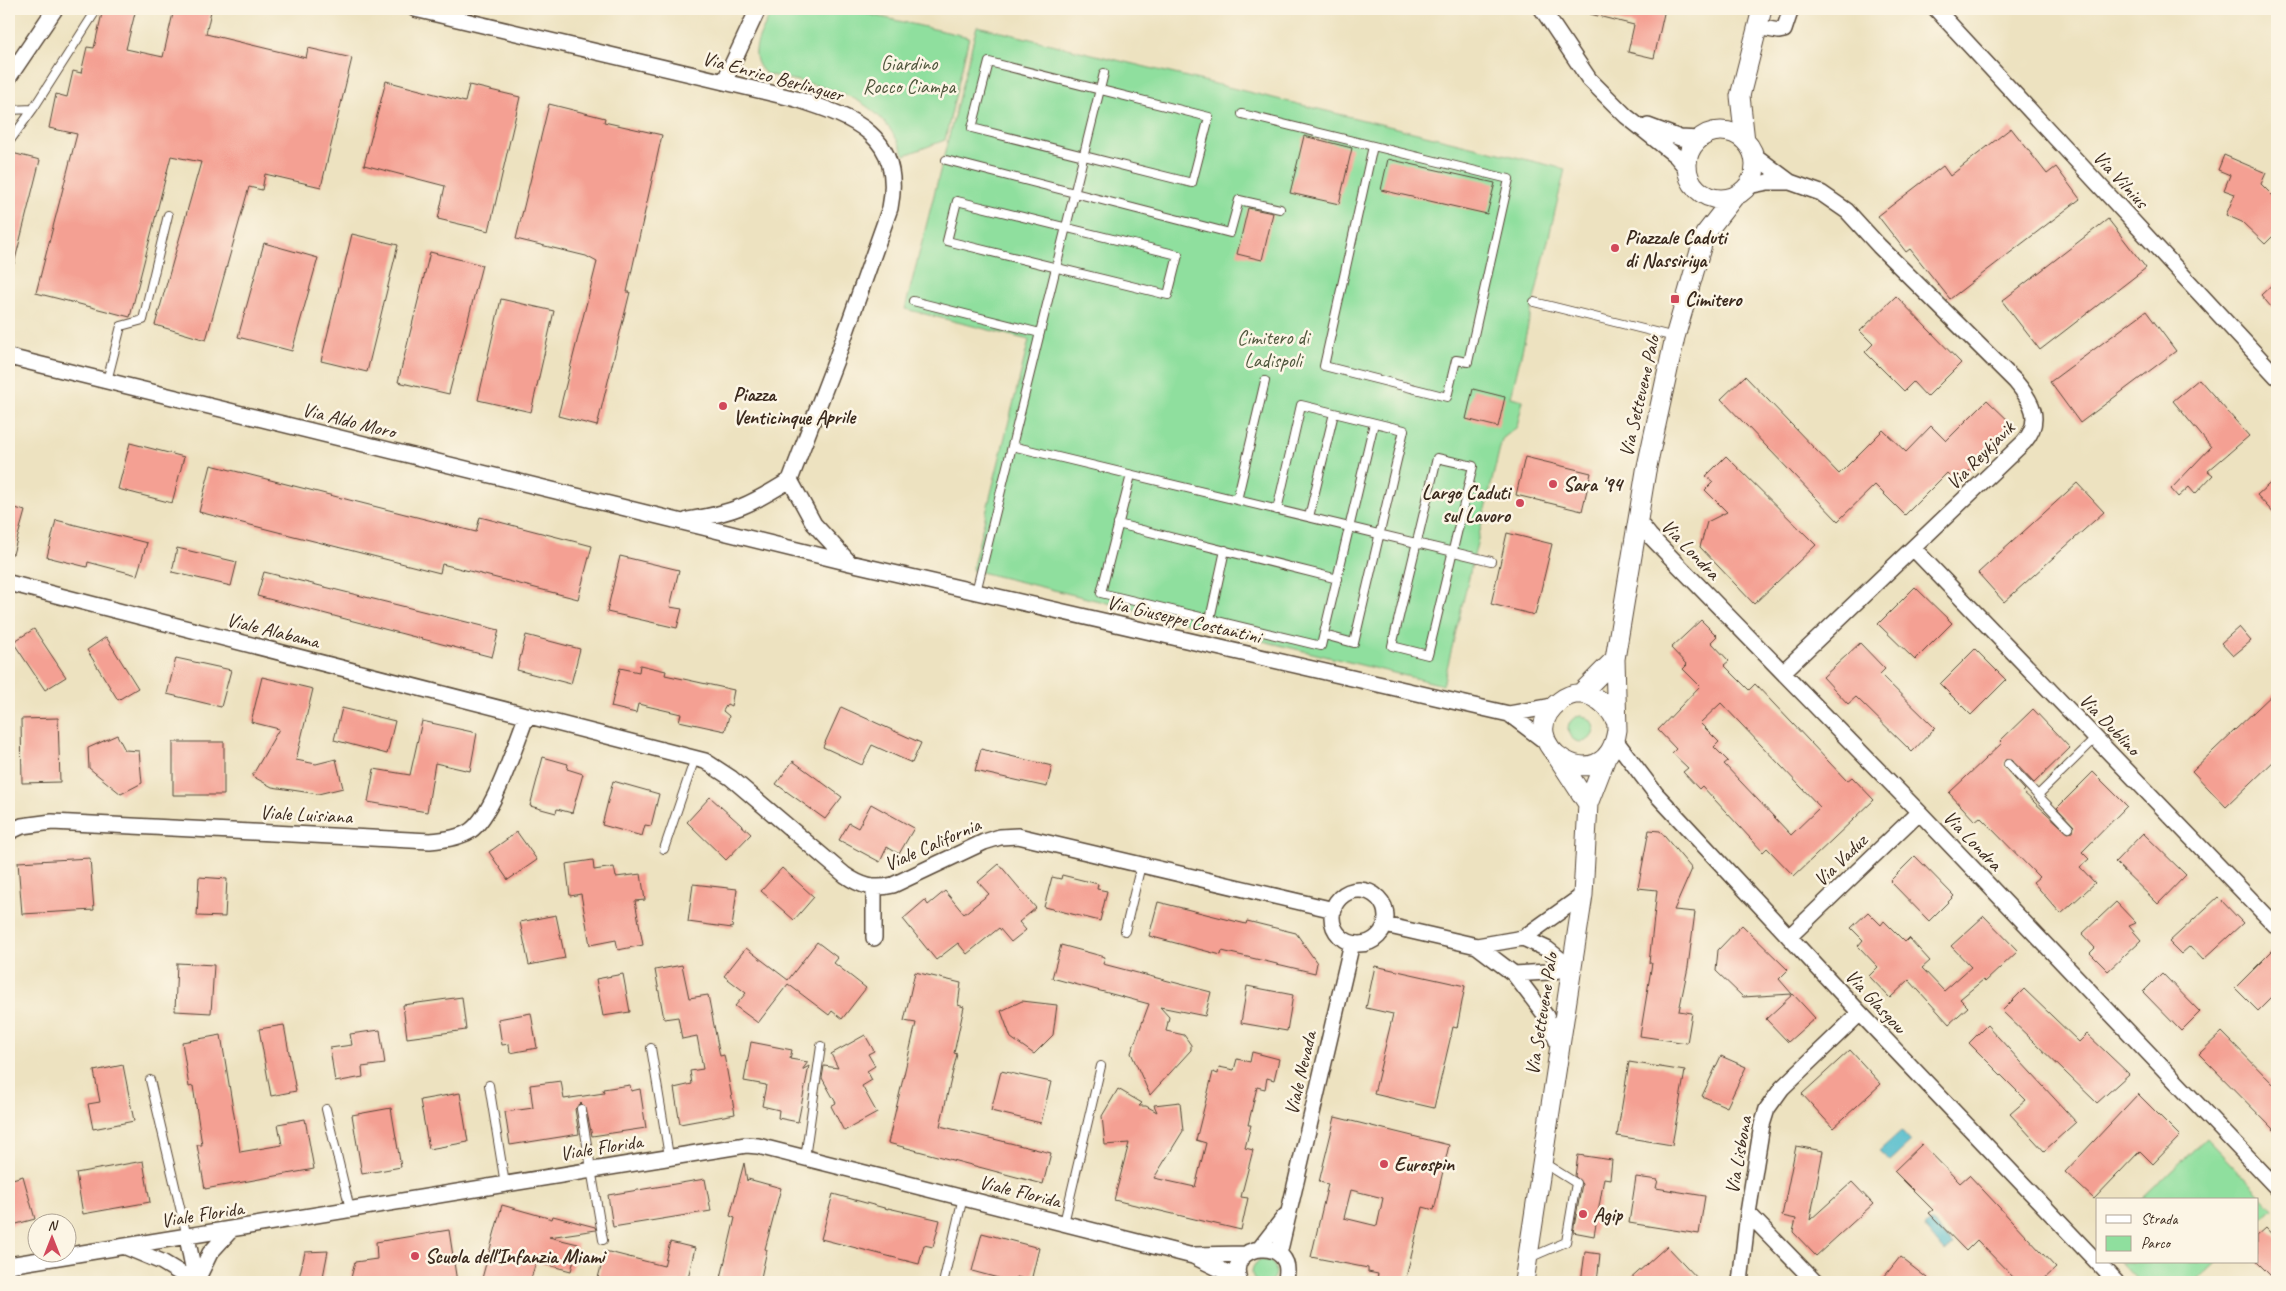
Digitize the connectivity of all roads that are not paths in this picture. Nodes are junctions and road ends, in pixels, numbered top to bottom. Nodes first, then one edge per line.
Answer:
1 (55, 9) edge
2 (97, 9) edge
3 (415, 9) edge
4 (758, 9) edge
5 (1542, 9) edge
6 (1791, 9) edge
7 (1936, 9) edge
8 (1760, 18) edge
9 (1104, 73) dead end
10 (9, 77) edge
11 (724, 82) junction
12 (1100, 90) junction
13 (1740, 96) junction
14 (33, 109) junction
15 (9, 110) edge
16 (1242, 114) dead end
17 (1626, 116) junction
18 (1705, 136) junction
19 (9, 142) edge
20 (1373, 146) junction
21 (1750, 148) junction
22 (1084, 156) junction
23 (946, 160) dead end
24 (1688, 170) junction
25 (1790, 182) junction
26 (1701, 192) junction
27 (1741, 192) junction
28 (1075, 193) junction
29 (1280, 209) dead end
30 (168, 215) dead end
31 (1066, 227) junction
32 (1705, 234) junction
33 (1056, 268) junction
34 (913, 301) dead end
35 (1534, 302) dead end
36 (1040, 333) junction
37 (1675, 337) junction
38 (9, 357) edge
39 (2277, 377) edge
40 (107, 381) junction
41 (1265, 381) dead end
42 (1334, 413) junction
43 (1374, 423) junction
44 (1012, 446) junction
45 (1130, 475) junction
46 (790, 480) junction
47 (1237, 500) junction
48 (1277, 510) junction
49 (1309, 518) junction
50 (680, 521) junction
51 (1638, 521) junction
52 (1118, 524) junction
53 (1350, 527) junction
54 (1381, 535) junction
55 (1417, 544) junction
56 (1913, 548) junction
57 (1225, 550) junction
58 (1453, 552) junction
59 (1491, 561) dead end
60 (850, 563) junction
61 (1338, 578) junction
62 (9, 583) edge
63 (976, 592) junction
64 (1210, 620) junction
65 (1324, 635) junction
66 (1616, 659) junction
67 (1783, 672) junction
68 (1580, 694) junction
69 (1554, 706) junction
70 (1509, 714) junction
71 (528, 715) junction
72 (1616, 721) junction
73 (2096, 738) junction
74 (1546, 742) junction
75 (1611, 747) junction
76 (695, 758) junction
77 (1558, 758) junction
78 (2008, 764) dead end
79 (2038, 795) junction
80 (1588, 804) junction
81 (1919, 812) junction
82 (2070, 828) dead end
83 (9, 832) edge
84 (664, 849) dead end
85 (1141, 865) junction
86 (874, 888) junction
87 (1583, 896) junction
88 (1334, 910) junction
89 (1385, 925) junction
90 (2277, 927) edge
91 (1125, 931) dead end
92 (1789, 937) junction
93 (874, 938) dead end
94 (1523, 938) junction
95 (1352, 943) junction
96 (1477, 946) junction
97 (1571, 968) junction
98 (1514, 974) junction
99 (1860, 1013) junction
100 (821, 1046) dead end
101 (1559, 1046) junction
102 (651, 1048) dead end
103 (1101, 1066) dead end
104 (150, 1080) dead end
105 (488, 1085) dead end
106 (326, 1109) dead end
107 (581, 1109) dead end
108 (670, 1156) junction
109 (805, 1158) junction
110 (1542, 1162) junction
111 (592, 1169) junction
112 (505, 1184) junction
113 (2277, 1188) edge
114 (962, 1198) junction
115 (350, 1209) junction
116 (1288, 1213) junction
117 (1748, 1213) junction
118 (1064, 1223) junction
119 (232, 1229) junction
120 (187, 1237) junction
121 (603, 1240) dead end
122 (124, 1247) junction
123 (1253, 1251) junction
124 (1279, 1254) junction
125 (1193, 1256) junction
126 (1527, 1258) junction
127 (2096, 1261) edge
128 (2099, 1264) edge
129 (9, 1265) edge
130 (944, 1279) dead end
131 (1239, 1280) edge
132 (195, 1282) edge
133 (1285, 1282) edge
134 (1524, 1282) edge
135 (1740, 1282) edge
136 (1816, 1282) edge
137 (2116, 1282) edge

1 - 10 street
2 - 14 lane
3 - 11 street, Via Enrico Berlinguer
4 - 11 street
5 - 17 street
6 - 8 street
7 - 39 street, Via Vilnius
8 - 13 street, Via Settevene Palo
9 - 12 lane
11 - 46 street, Via Enrico Berlinguer
12 - 22 lane
12 - 22 lane
12 - 22 lane
13 - 18 street, Via Settevene Palo
13 - 21 street, Via Settevene Palo
14 - 15 lane
14 - 19 lane
16 - 20 lane
17 - 18 street
17 - 24 street
18 - 21 street
18 - 24 street, Via Settevene Palo
20 - 20 lane
21 - 25 street, Via Reykjavik
21 - 27 street, Via Settevene Palo
22 - 28 lane
23 - 28 lane
24 - 26 street, Via Settevene Palo
25 - 27 street, Via Reykjavik
25 - 56 street, Via Reykjavik
26 - 27 street
26 - 32 street, Via Settevene Palo
27 - 32 street, Via Settevene Palo
28 - 29 lane
28 - 31 lane
30 - 40 lane
31 - 33 lane
31 - 33 lane
31 - 33 lane
32 - 37 street, Via Settevene Palo
33 - 36 lane
34 - 36 lane
35 - 37 lane
36 - 44 lane
37 - 51 street, Via Settevene Palo
38 - 40 street, Via Aldo Moro
40 - 50 street, Via Aldo Moro
41 - 47 lane
42 - 43 lane
42 - 48 lane
42 - 49 lane
43 - 53 lane
43 - 54 lane
44 - 45 lane
44 - 63 lane
45 - 47 lane
45 - 52 lane
46 - 50 street
46 - 60 street
47 - 48 lane
48 - 49 lane
49 - 53 lane
50 - 60 street, Via Aldo Moro
51 - 66 street, Via Settevene Palo
51 - 67 street, Via Londra
52 - 57 lane
52 - 64 lane
53 - 54 lane
53 - 61 lane
54 - 55 lane
54 - 65 lane
55 - 58 lane
55 - 58 lane
55 - 58 lane
56 - 67 street, Via Reykjavik
56 - 73 street, Via Dublino
57 - 61 lane
57 - 64 lane
58 - 59 lane
60 - 63 street, Via Giuseppe Costantini
61 - 65 lane
62 - 71 street, Viale Alabama
63 - 70 street, Via Giuseppe Costantini
64 - 65 lane
66 - 68 street
66 - 72 street, Via Settevene Palo
67 - 81 street, Via Londra
68 - 69 street
68 - 72 street
69 - 70 street
69 - 74 street
70 - 74 street
71 - 76 street, Viale California
71 - 83 street, Viale Luisiana
72 - 75 street, Via Settevene Palo
73 - 79 lane
73 - 90 street, Via Dublino
74 - 77 street
75 - 77 street
75 - 80 street, Via Settevene Palo
75 - 92 street, Via Glasgow
76 - 84 lane
76 - 86 street, Viale California
77 - 80 street
78 - 79 lane
79 - 82 lane
80 - 87 street, Via Settevene Palo
81 - 92 street, Via Vaduz
81 - 113 street, Via Londra
85 - 86 street, Viale California
85 - 88 street, Viale California
85 - 91 lane
86 - 93 street
87 - 94 street
87 - 97 street, Via Settevene Palo
88 - 89 street
88 - 95 street
89 - 95 street
89 - 96 street
92 - 99 street, Via Glasgow
94 - 96 street
94 - 97 street
95 - 116 street, Viale Nevada
96 - 98 street
97 - 98 street
97 - 101 street, Via Settevene Palo
98 - 101 street
99 - 117 street, Via Lisbona
99 - 127 street, Via Glasgow
100 - 109 lane
101 - 110 street, Via Settevene Palo
102 - 108 lane
103 - 118 lane
104 - 120 lane
105 - 112 lane
106 - 115 lane
107 - 111 lane
108 - 109 street, Viale Florida
108 - 111 street, Viale Florida
109 - 114 street, Viale Florida
110 - 126 street, Via Settevene Palo
110 - 126 lane
111 - 112 street, Viale Florida
111 - 121 lane
112 - 115 street, Viale Florida
114 - 118 street, Viale Florida
114 - 130 lane
115 - 119 street, Viale Florida
116 - 123 street, Viale Nevada
116 - 124 street, Viale Nevada
117 - 135 street, Via Lisbona
117 - 136 street
118 - 125 street, Viale Florida
119 - 120 street, Viale Florida
119 - 132 street
120 - 122 street, Viale Florida
120 - 132 street
122 - 129 street, Viale Florida
122 - 132 street
123 - 124 street, Viale Florida
123 - 125 street, Viale Florida
123 - 131 street, Viale Nevada
124 - 133 street
125 - 131 street, Viale Florida
126 - 134 street, Via Settevene Palo
128 - 137 street, Via Glasgow

